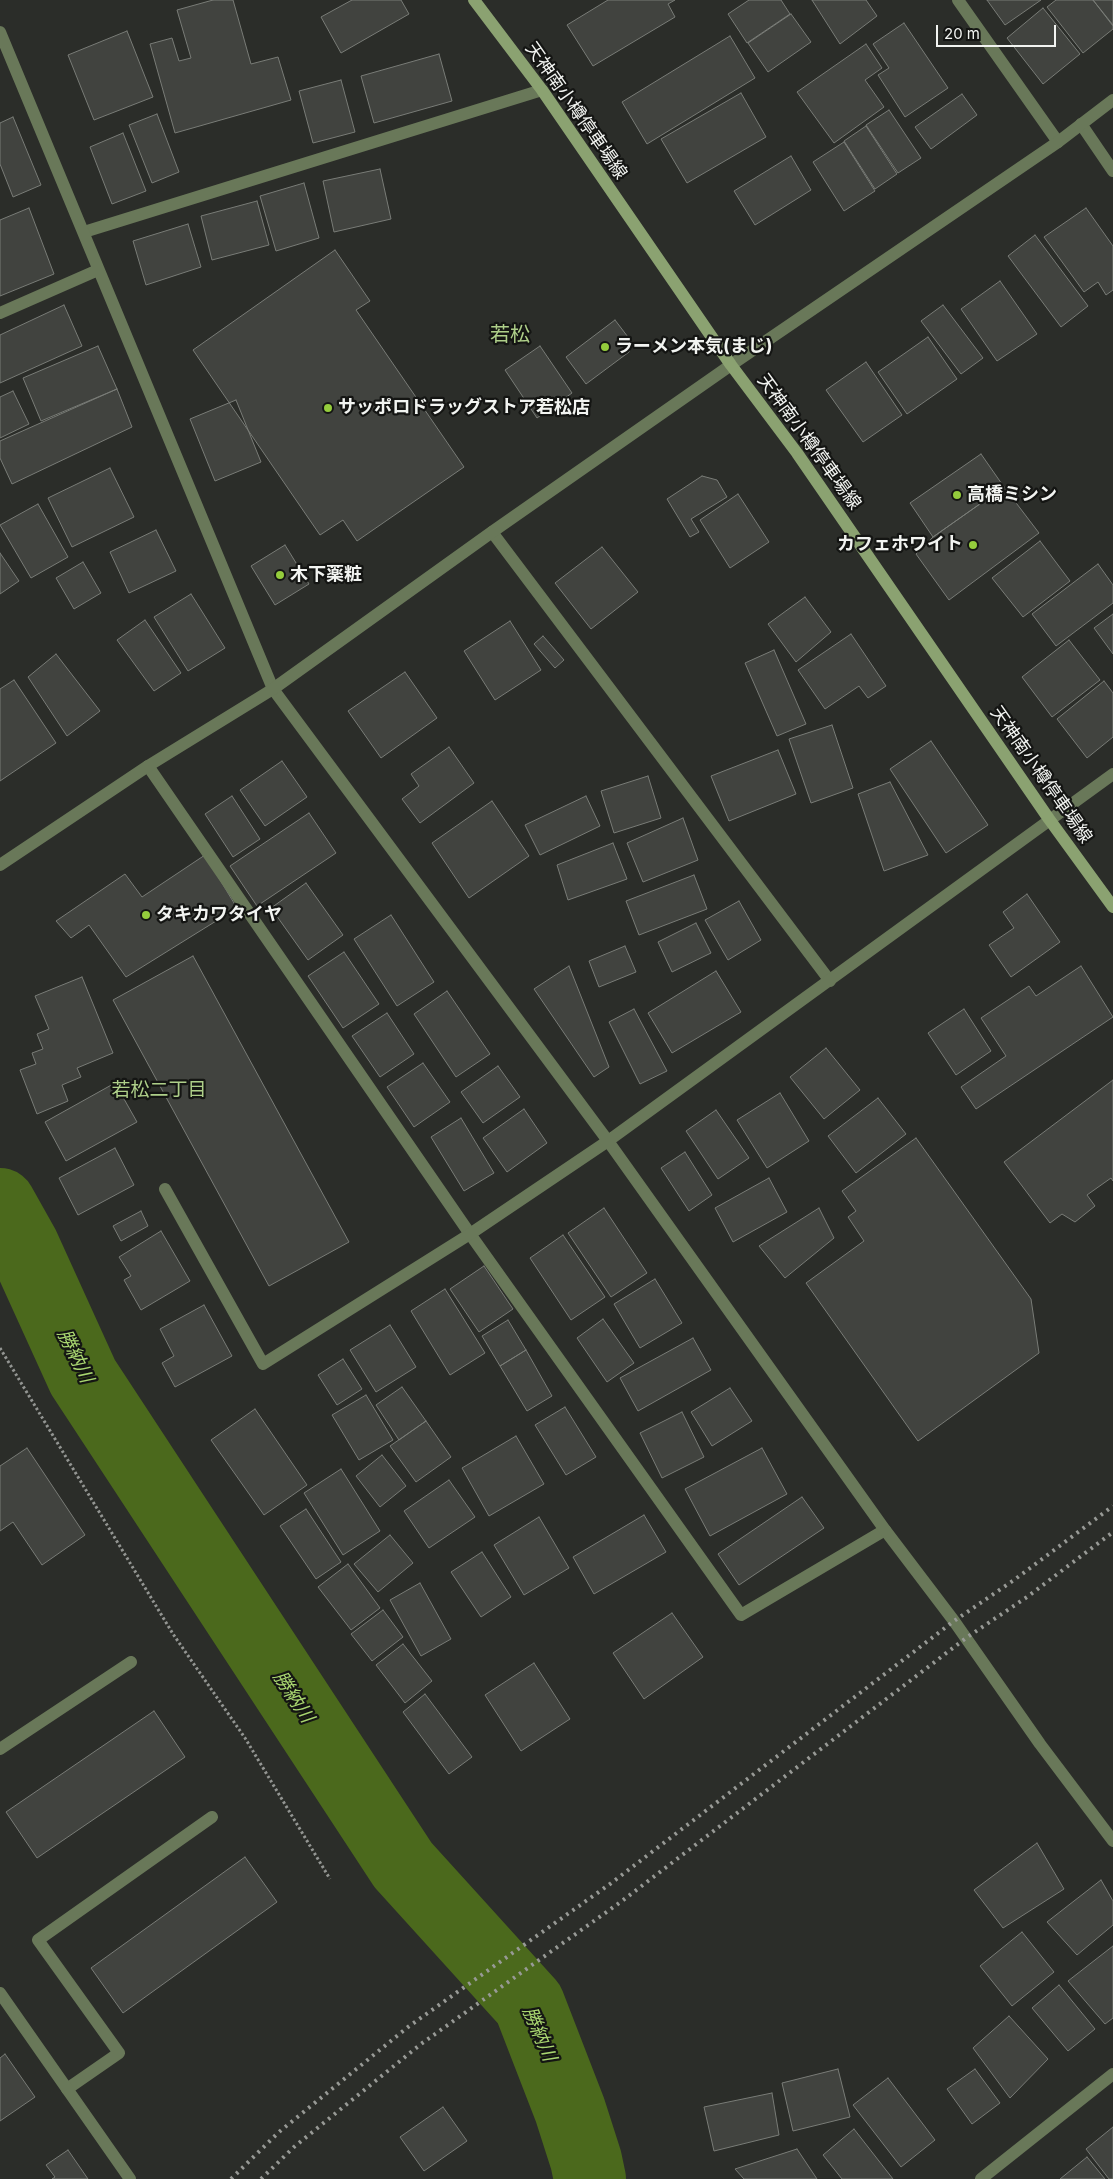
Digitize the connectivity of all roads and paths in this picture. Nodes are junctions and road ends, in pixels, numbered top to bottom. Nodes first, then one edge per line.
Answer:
1 (474, 0) edge
2 (958, 0) edge
3 (0, 32) edge
4 (542, 90) junction
5 (1113, 100) edge
6 (1081, 124) junction
7 (1058, 142) junction
8 (1113, 171) edge
9 (84, 232) junction
10 (98, 270) junction
11 (0, 313) edge
12 (731, 365) junction
13 (492, 532) junction
14 (273, 689) junction
15 (148, 766) junction
16 (1113, 774) edge
17 (1049, 819) junction
18 (0, 865) edge
19 (1113, 906) edge
20 (830, 981) junction
21 (608, 1142) junction
22 (165, 1189) dead end
23 (470, 1234) junction
24 (0, 1348) edge
25 (885, 1530) junction
26 (131, 1662) dead end
27 (0, 1749) edge
28 (212, 1817) dead end
29 (1113, 1841) edge
30 (330, 1880) dead end
31 (0, 1993) edge
32 (1113, 2074) edge
33 (67, 2089) junction
34 (988, 2177) edge
35 (130, 2179) edge

1 - 4 main road, 天神南小樽停車場線
2 - 7 street
3 - 9 street
4 - 9 street
4 - 12 main road, 天神南小樽停車場線
5 - 6 street
6 - 7 street
6 - 8 street
7 - 12 street
9 - 10 street
10 - 11 street
10 - 14 street
12 - 13 street
12 - 17 main road, 天神南小樽停車場線
13 - 14 street
13 - 20 street
14 - 15 street
14 - 21 street
15 - 18 street
15 - 23 street
16 - 17 street
17 - 19 main road, 天神南小樽停車場線
17 - 20 street
20 - 21 street
21 - 23 street
21 - 25 street
22 - 23 street
23 - 25 street
24 - 30 path
25 - 29 street
26 - 27 street
28 - 33 street
31 - 33 street
32 - 34 street
33 - 35 street

